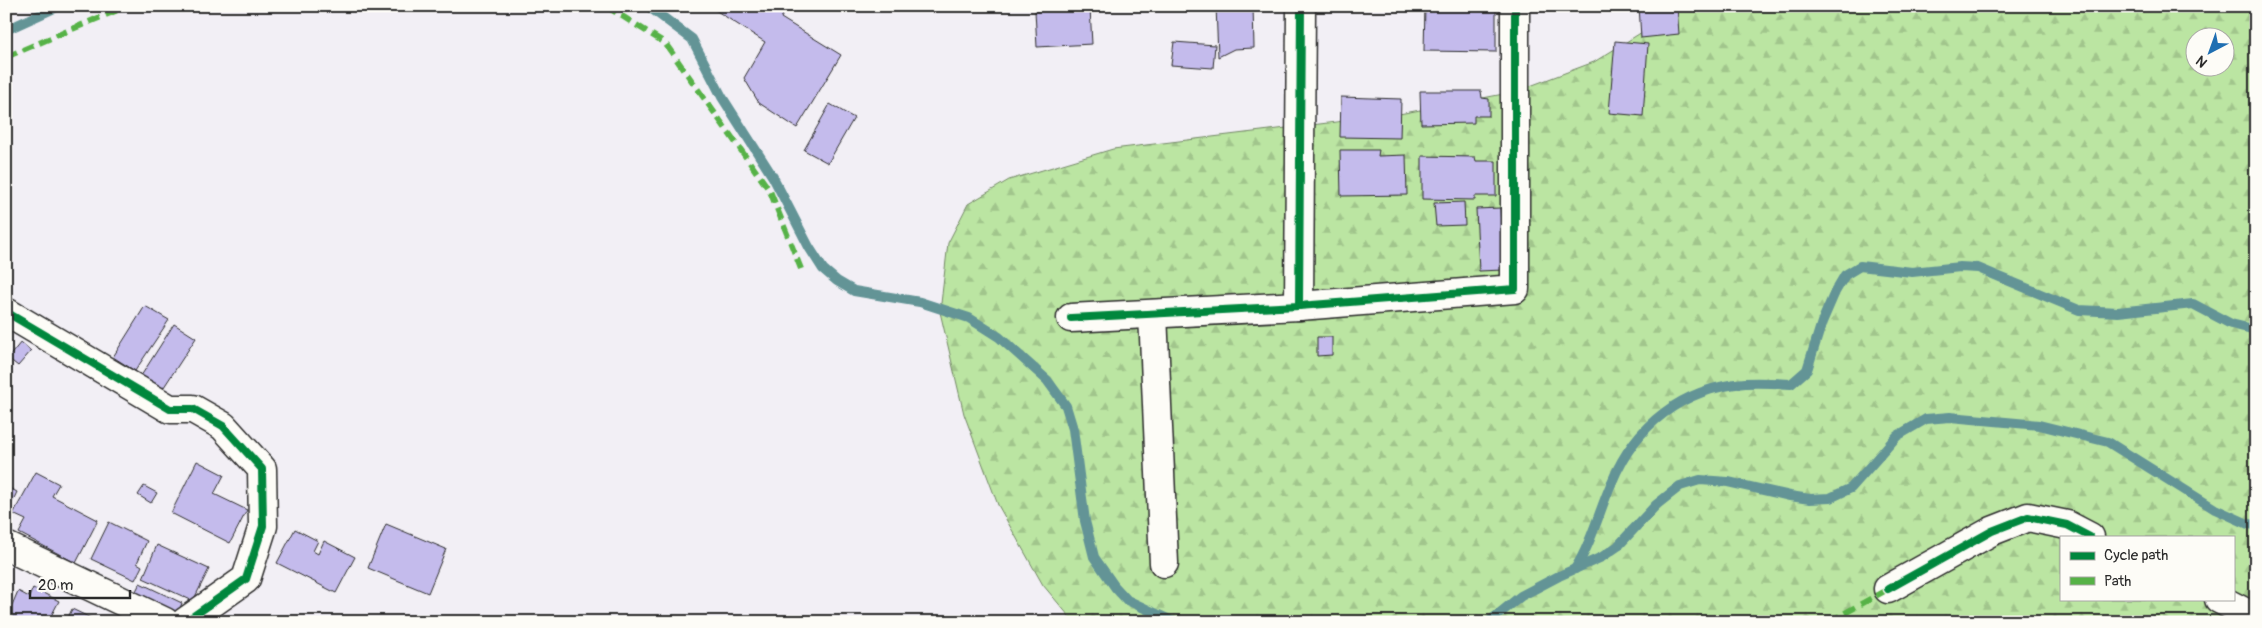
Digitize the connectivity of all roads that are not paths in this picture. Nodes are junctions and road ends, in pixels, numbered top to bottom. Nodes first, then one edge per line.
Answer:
1 (1301, 6) edge
2 (1515, 6) edge
3 (1299, 306) junction
4 (6, 312) edge
5 (1153, 314) junction
6 (1071, 318) dead end
7 (2088, 536) edge
8 (6, 546) edge
9 (1164, 563) dead end
10 (1888, 588) dead end
11 (2221, 600) edge
12 (2256, 618) edge
13 (165, 622) edge
14 (185, 622) edge

1 - 3 street
2 - 3 street
3 - 5 street
4 - 14 street
5 - 6 street
5 - 9 street
7 - 10 street
8 - 13 street
11 - 12 street

